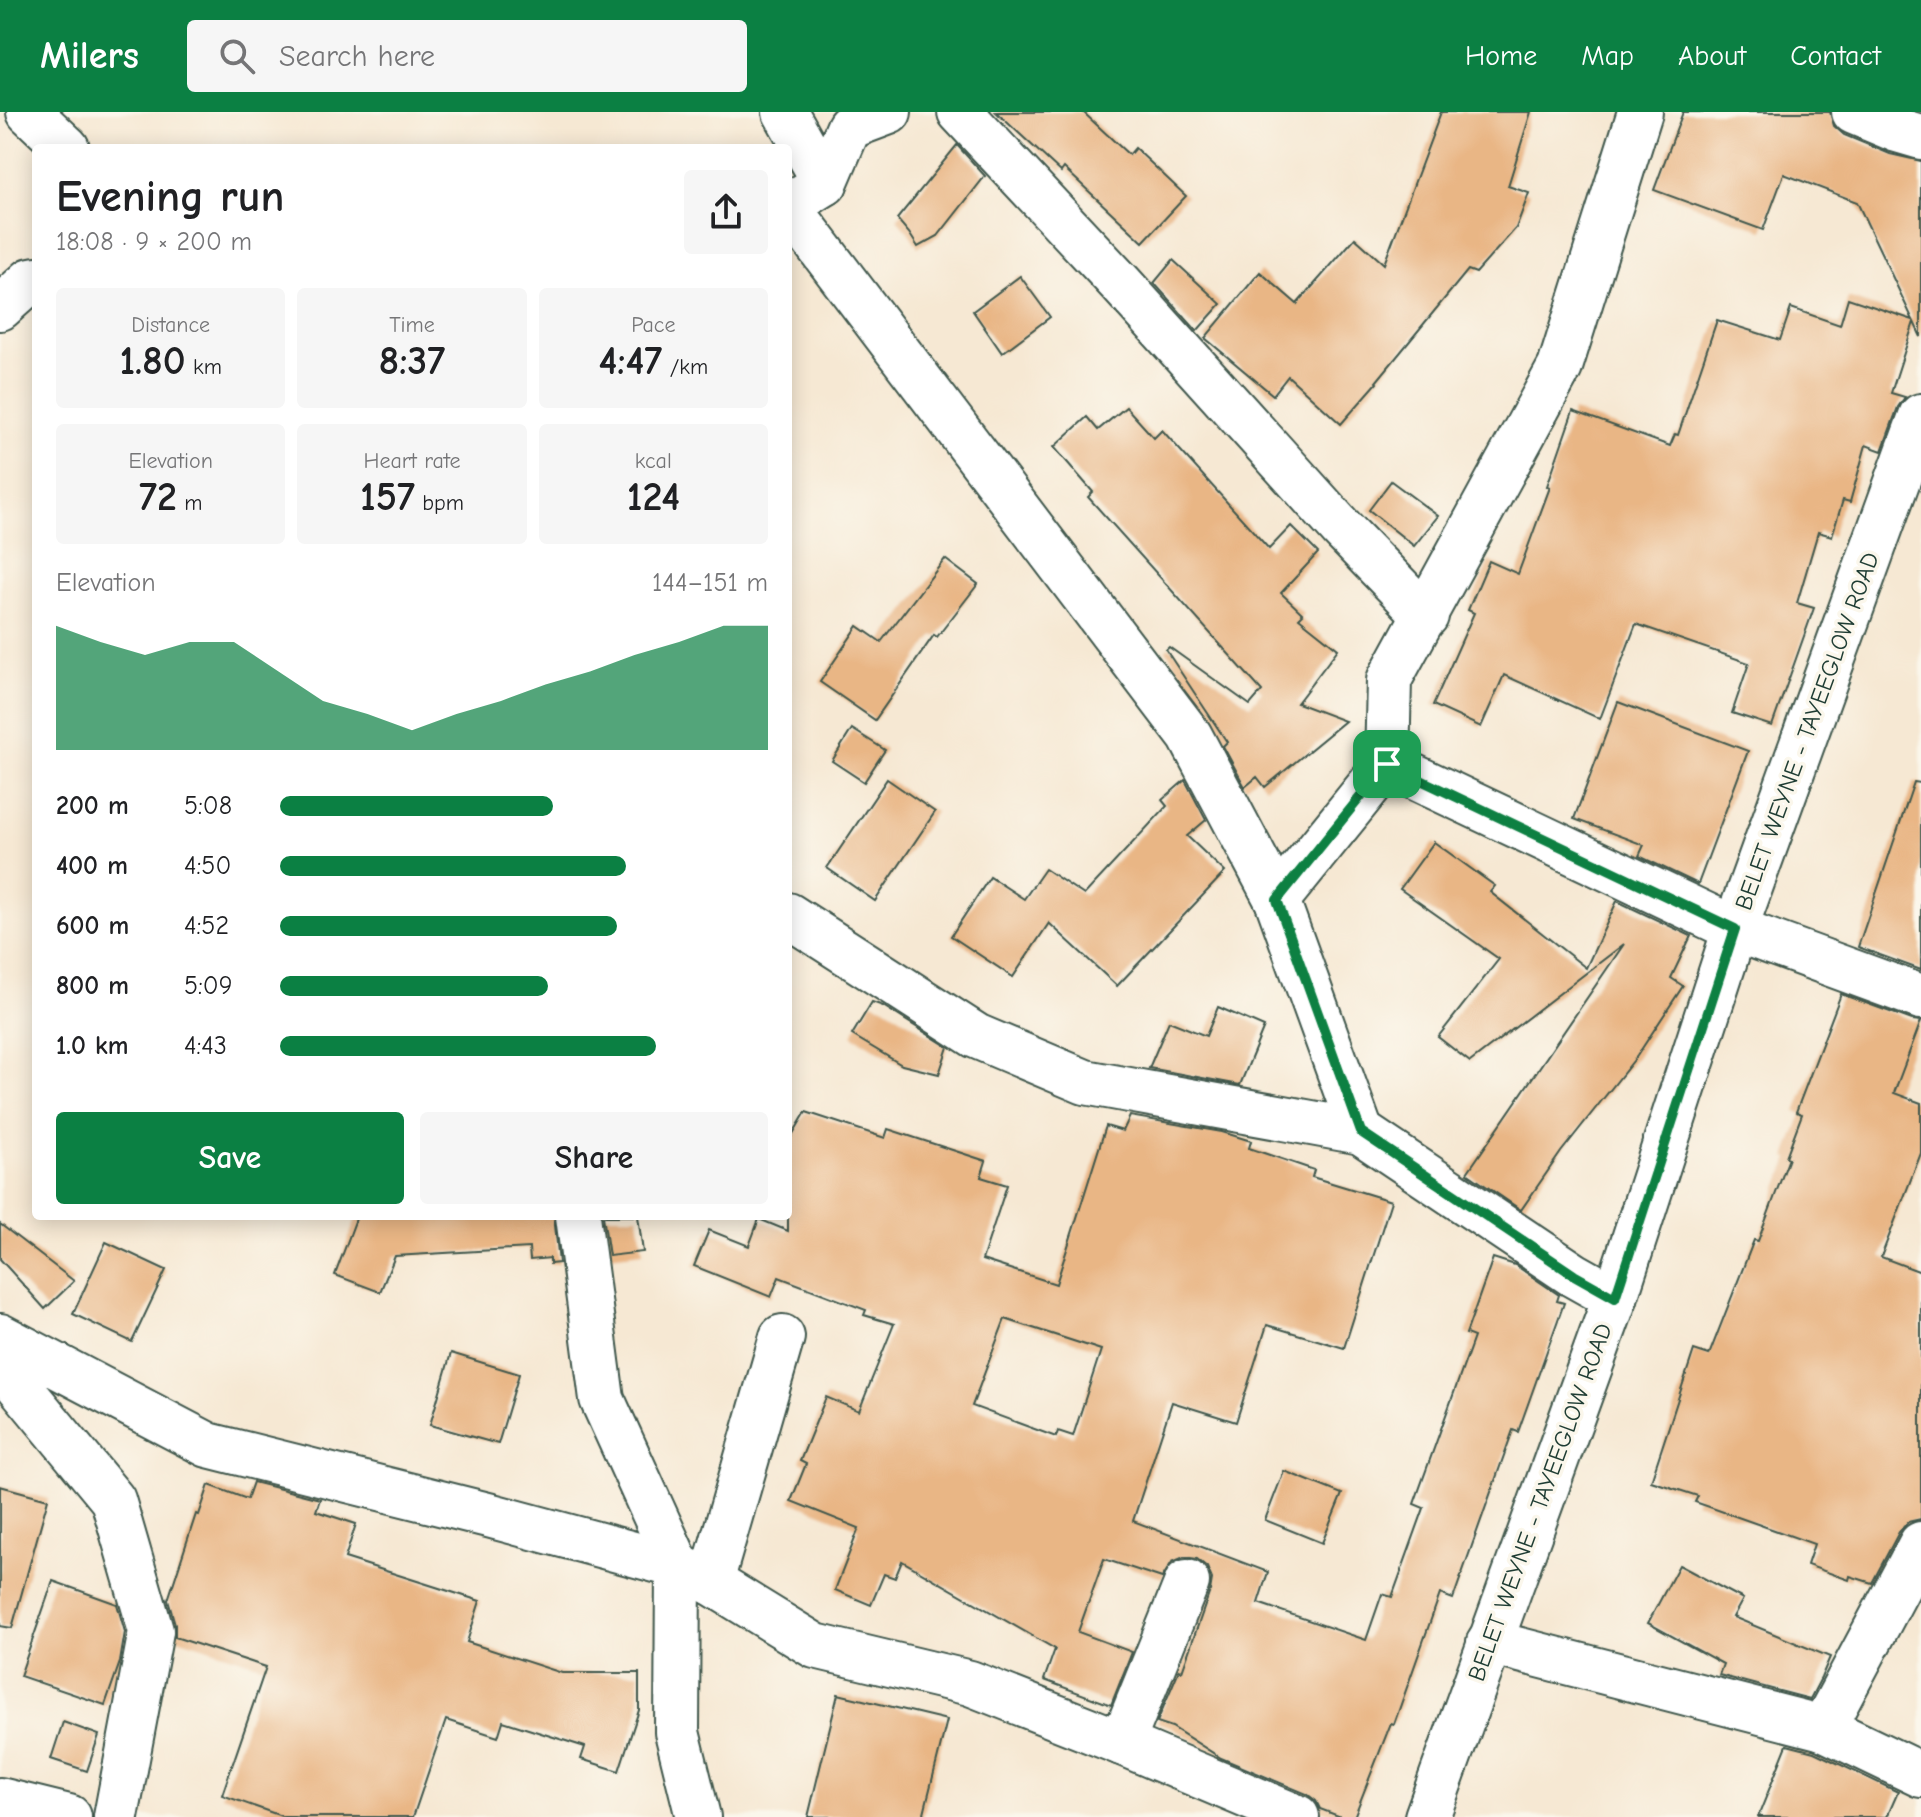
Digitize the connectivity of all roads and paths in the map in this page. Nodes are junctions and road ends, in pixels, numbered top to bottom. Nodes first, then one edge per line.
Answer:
1 (29, 112) edge
2 (785, 112) edge
3 (889, 112) edge
4 (960, 112) edge
5 (1640, 112) edge
6 (1854, 112) edge
7 (1921, 137) edge
8 (63, 144) edge
9 (825, 183) junction
10 (792, 204) edge
11 (792, 211) edge
12 (32, 280) edge
13 (0, 308) edge
14 (1921, 416) edge
15 (1426, 616) junction
16 (1387, 764) junction
17 (1277, 900) junction
18 (792, 918) edge
19 (1735, 929) junction
20 (1921, 997) edge
21 (1361, 1132) junction
22 (579, 1220) edge
23 (1615, 1298) junction
24 (0, 1336) edge
25 (782, 1337) dead end
26 (0, 1363) edge
27 (1921, 1544) edge
28 (694, 1574) junction
29 (1187, 1582) dead end
30 (1489, 1642) junction
31 (1823, 1728) junction
32 (1122, 1743) junction
33 (1921, 1775) edge
34 (0, 1800) edge
35 (69, 1817) edge
36 (116, 1817) edge
37 (698, 1817) edge
38 (1297, 1817) edge
39 (1427, 1817) edge

1 - 8 street
2 - 9 street
3 - 9 street
4 - 15 street
5 - 15 street
6 - 7 street
9 - 10 street
11 - 17 street
12 - 13 street
14 - 19 street, BELET WEYNE - TAYEEGLOW ROAD
15 - 16 street
16 - 17 street
16 - 19 street
17 - 21 street
18 - 21 street
19 - 20 street
19 - 23 street, BELET WEYNE - TAYEEGLOW ROAD
21 - 23 street
22 - 28 street
23 - 30 street, BELET WEYNE - TAYEEGLOW ROAD
24 - 28 street
25 - 28 street
26 - 36 street
27 - 31 street
28 - 32 street
28 - 37 street
29 - 32 street
30 - 31 street
30 - 39 street, BELET WEYNE - TAYEEGLOW ROAD
31 - 33 street
32 - 38 street
34 - 35 street

